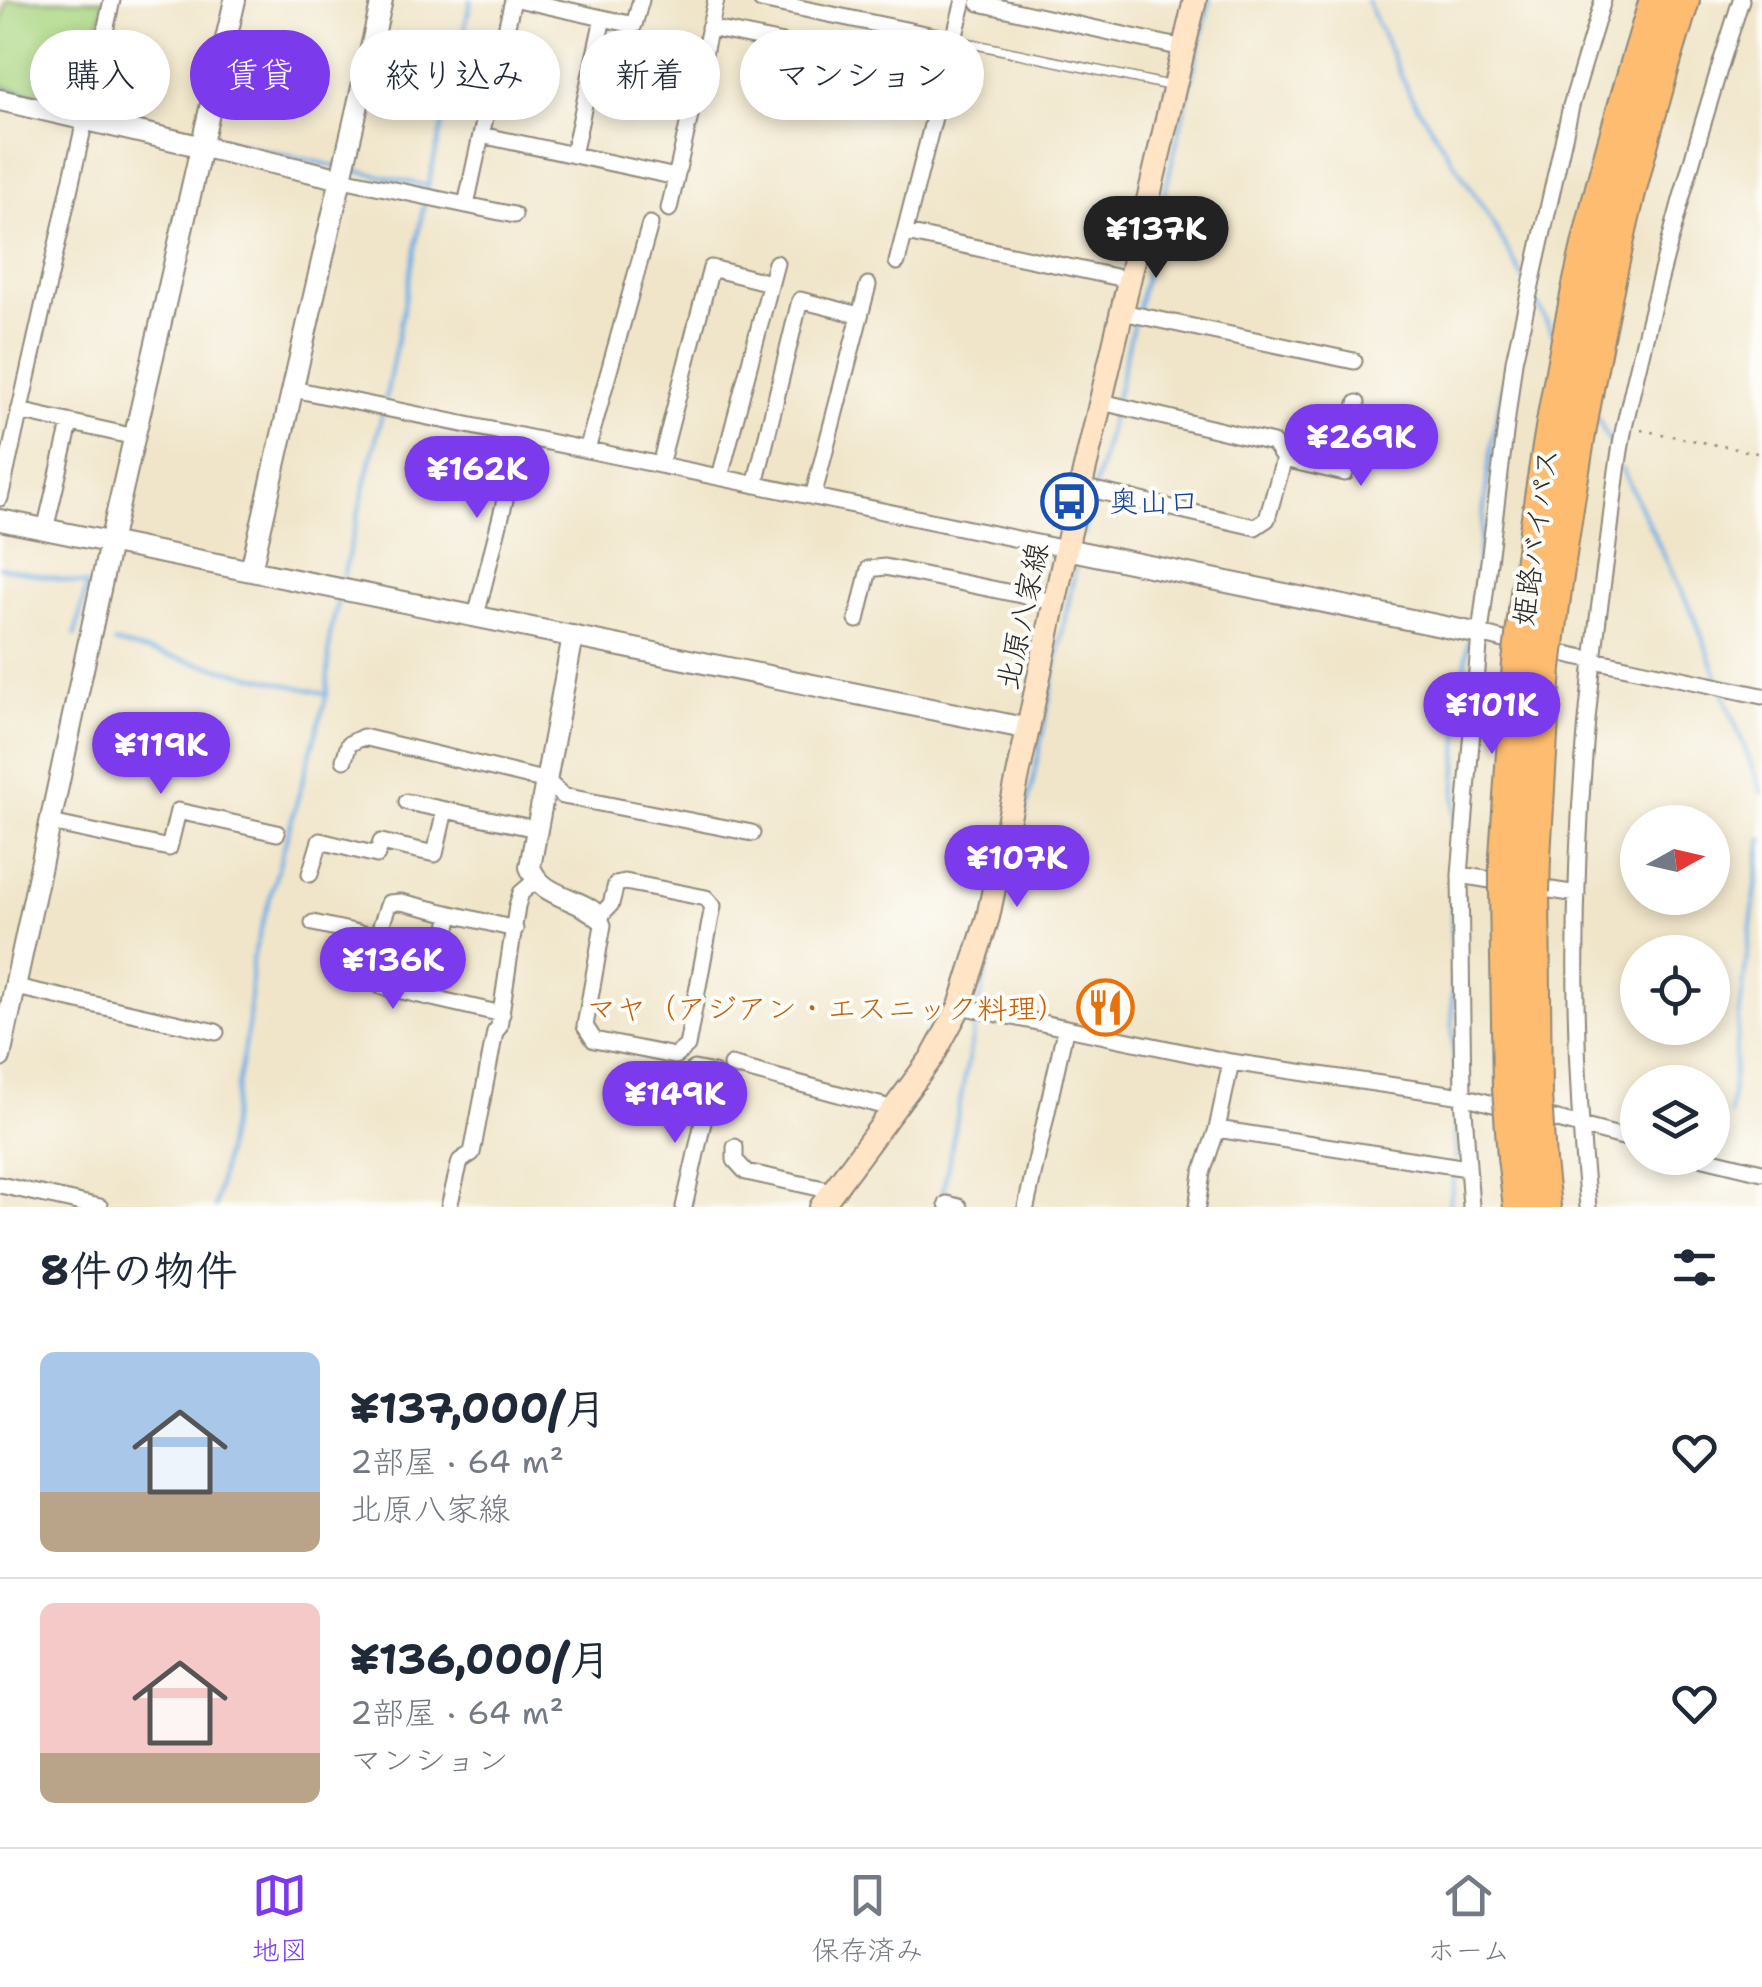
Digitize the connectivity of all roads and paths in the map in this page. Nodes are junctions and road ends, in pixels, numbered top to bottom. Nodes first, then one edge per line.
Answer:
1 (112, 0) edge
2 (234, 0) edge
3 (382, 0) edge
4 (513, 0) edge
5 (522, 0) edge
6 (641, 0) edge
7 (716, 0) edge
8 (761, 0) edge
9 (1195, 0) edge
10 (1603, 0) edge
11 (1656, 0) edge
12 (1684, 0) edge
13 (1741, 0) edge
14 (972, 2) edge
15 (603, 18) junction
16 (709, 28) junction
17 (105, 30) edge
18 (906, 30) edge
19 (959, 30) edge
20 (740, 34) edge
21 (984, 46) edge
22 (1183, 48) junction
23 (1175, 87) junction
24 (0, 100) edge
25 (30, 107) edge
26 (85, 120) edge
27 (90, 120) edge
28 (934, 120) edge
29 (481, 135) junction
30 (202, 145) junction
31 (573, 154) junction
32 (676, 177) junction
33 (342, 179) junction
34 (466, 205) junction
35 (669, 209) dead end
36 (514, 215) dead end
37 (650, 224) dead end
38 (906, 234) junction
39 (897, 262) dead end
40 (776, 263) dead end
41 (1130, 280) junction
42 (770, 283) junction
43 (868, 284) dead end
44 (1588, 308) junction
45 (1133, 314) junction
46 (859, 315) junction
47 (1354, 361) dead end
48 (294, 388) junction
49 (1356, 403) dead end
50 (1112, 405) junction
51 (19, 411) junction
52 (70, 424) junction
53 (1624, 427) junction
54 (521, 436) junction
55 (135, 437) junction
56 (588, 450) junction
57 (1762, 454) edge
58 (1284, 459) junction
59 (660, 464) junction
60 (720, 478) junction
61 (756, 484) junction
62 (1091, 489) junction
63 (814, 497) junction
64 (0, 498) edge
65 (0, 520) edge
66 (45, 530) junction
67 (110, 543) junction
68 (1066, 549) junction
69 (251, 570) junction
70 (1055, 602) junction
71 (476, 616) junction
72 (857, 620) dead end
73 (1480, 634) junction
74 (573, 636) junction
75 (1592, 660) junction
76 (1762, 696) edge
77 (1028, 729) junction
78 (344, 760) dead end
79 (548, 781) junction
80 (406, 802) dead end
81 (445, 810) junction
82 (51, 823) junction
83 (537, 829) junction
84 (277, 833) dead end
85 (752, 833) dead end
86 (310, 874) dead end
87 (1460, 875) junction
88 (535, 881) junction
89 (1577, 894) junction
90 (451, 914) junction
91 (599, 917) junction
92 (313, 922) dead end
93 (515, 929) junction
94 (377, 936) junction
95 (16, 987) junction
96 (432, 998) junction
97 (972, 1009) junction
98 (502, 1014) junction
99 (1065, 1030) junction
100 (216, 1032) dead end
101 (0, 1057) edge
102 (1231, 1062) junction
103 (731, 1065) dead end
104 (694, 1068) dead end
105 (1463, 1096) junction
106 (894, 1109) junction
107 (1580, 1126) junction
108 (1218, 1129) junction
109 (1620, 1136) edge
110 (735, 1147) dead end
111 (1730, 1164) edge
112 (1467, 1168) junction
113 (1762, 1172) edge
114 (0, 1185) edge
115 (827, 1199) edge
116 (1538, 1205) edge
117 (100, 1207) edge
118 (450, 1207) edge
119 (684, 1207) edge
120 (1026, 1207) edge
121 (1197, 1207) edge
122 (1471, 1207) edge
123 (1588, 1207) edge

1 - 17 street
2 - 30 street
3 - 33 street
4 - 29 street
5 - 15 street
6 - 15 street
7 - 16 street
8 - 18 street
9 - 22 main road, 北原八家線
10 - 73 street
11 - 44 highway, 姫路バイパス
12 - 44 highway, 姫路バイパス
13 - 53 street
14 - 19 street
14 - 22 street
15 - 31 street
16 - 20 street
16 - 32 street
21 - 23 lane
22 - 23 main road, 北原八家線
23 - 41 main road, 北原八家線
24 - 25 street
26 - 51 street
27 - 30 street
28 - 38 street
29 - 31 street
29 - 34 street
30 - 33 street
30 - 55 street
31 - 32 street
32 - 35 street
33 - 34 street
33 - 48 street
34 - 36 street
37 - 56 street
38 - 39 street
38 - 41 street
40 - 42 street
41 - 45 main road, 北原八家線
42 - 59 street
42 - 60 street
43 - 46 street
44 - 116 highway, 姫路バイパス, bridge
45 - 47 street
45 - 50 main road, 北原八家線
46 - 61 street
46 - 63 street
48 - 54 street
48 - 69 street
49 - 58 street
50 - 58 street
50 - 62 main road, 北原八家線
51 - 52 street
51 - 64 street
52 - 55 street
52 - 66 street
53 - 57 path
53 - 75 street
54 - 56 street
54 - 71 street
55 - 67 street
56 - 59 street
58 - 62 street
59 - 60 street
60 - 61 street
61 - 63 street
62 - 68 main road, 北原八家線
63 - 68 street
65 - 66 street
66 - 67 street
67 - 69 street
67 - 82 street
68 - 70 main road, 北原八家線
68 - 73 street
69 - 71 street
70 - 72 street
70 - 77 main road, 北原八家線
71 - 74 street
73 - 75 street
73 - 87 street
74 - 77 street
74 - 79 street
75 - 76 street
75 - 89 street
77 - 97 main road, 北原八家線
78 - 79 street
79 - 83 street
79 - 85 street
80 - 81 street
81 - 83 street
81 - 86 street
82 - 84 street
82 - 95 street
83 - 88 street
87 - 89 street
87 - 105 street
88 - 91 street
88 - 93 street
89 - 107 street
90 - 93 street
90 - 94 street
90 - 96 street
91 - 91 street
92 - 94 street
93 - 98 street
94 - 96 street
95 - 100 street
95 - 101 street
96 - 98 street
97 - 99 street
97 - 106 main road, 北原八家線
98 - 118 street
99 - 102 street
99 - 120 street
102 - 105 street
102 - 108 street
103 - 106 street
104 - 119 street
105 - 107 street
105 - 112 street
106 - 115 main road, 北原八家線
107 - 109 street
107 - 123 street
108 - 112 street
108 - 121 street
110 - 115 street
111 - 113 street
112 - 122 street
114 - 117 street

